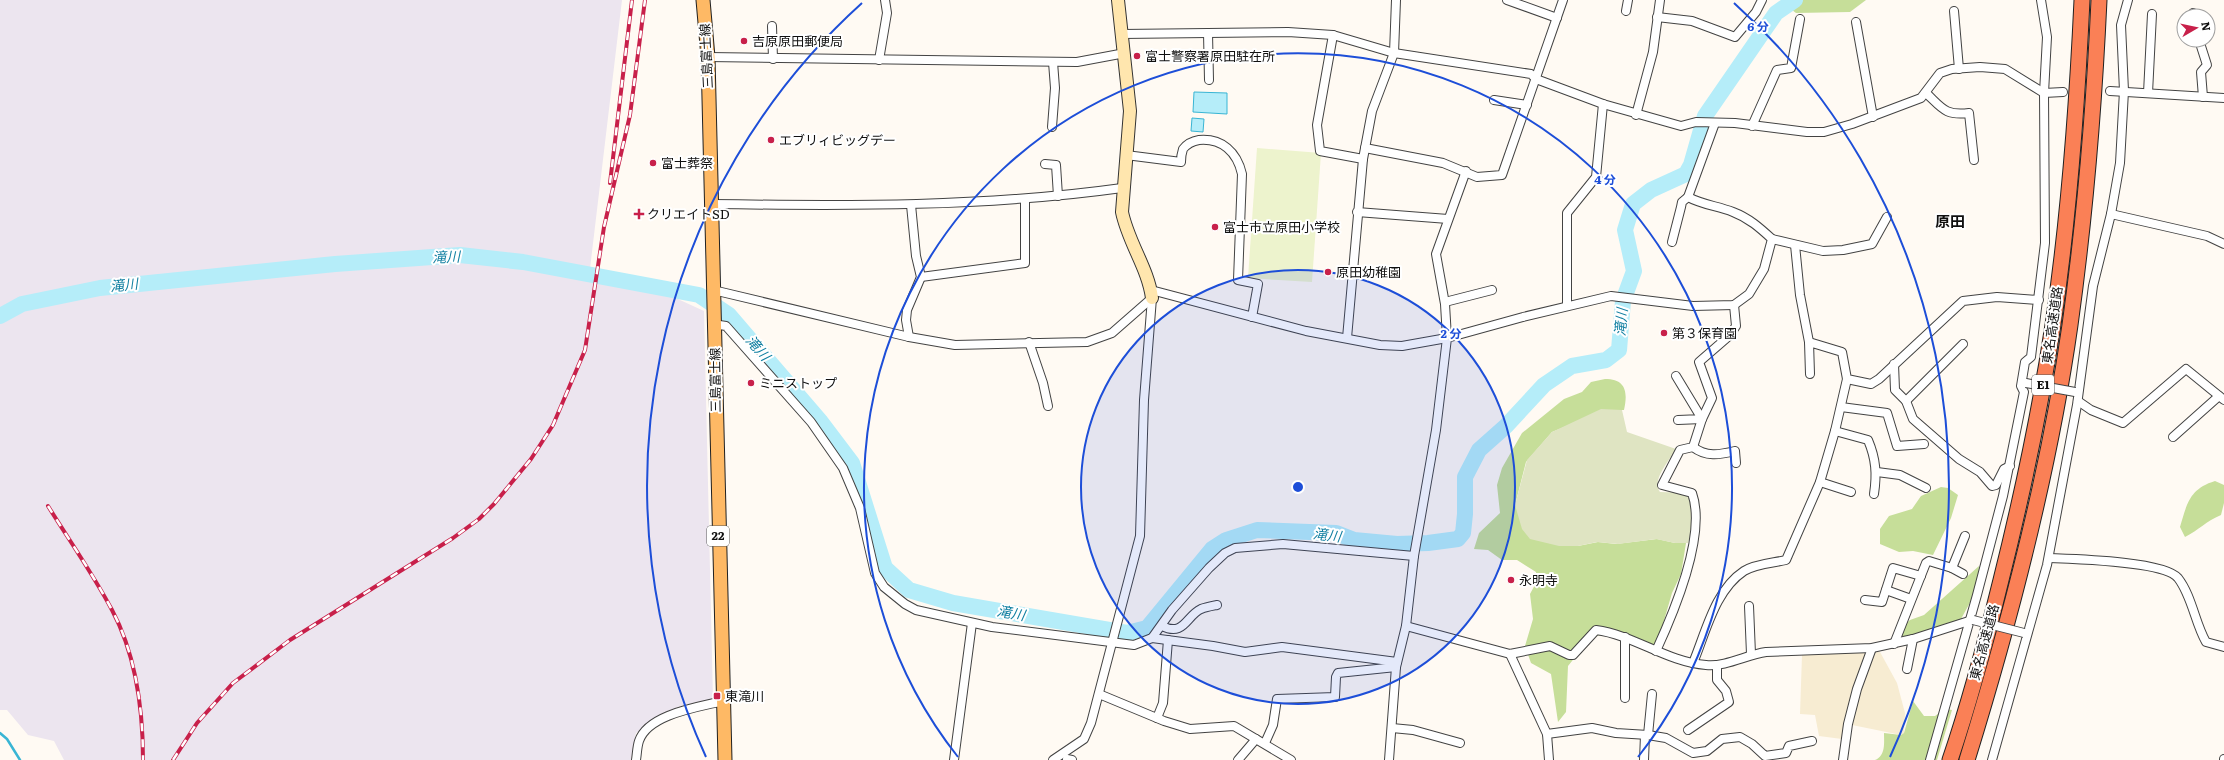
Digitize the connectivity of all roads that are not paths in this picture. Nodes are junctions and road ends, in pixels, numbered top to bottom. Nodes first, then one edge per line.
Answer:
1 (703, 0) edge
2 (885, 0) edge
3 (1118, 0) edge
4 (1396, 0) edge
5 (1507, 0) edge
6 (1563, 0) edge
7 (1628, 0) edge
8 (1660, 0) edge
9 (1762, 0) edge
10 (2041, 0) edge
11 (2082, 0) edge
12 (2099, 0) edge
13 (2128, 0) edge
14 (1626, 11) dead end
15 (1954, 11) dead end
16 (2152, 14) dead end
17 (1657, 17) junction
18 (1557, 18) junction
19 (1800, 19) dead end
20 (1856, 22) dead end
21 (772, 26) dead end
22 (1208, 33) junction
23 (1122, 34) junction
24 (1333, 35) junction
25 (2202, 48) edge
26 (1125, 53) junction
27 (1394, 53) junction
28 (708, 57) junction
29 (772, 59) junction
30 (879, 60) junction
31 (1053, 62) junction
32 (1959, 68) junction
33 (1536, 78) junction
34 (1209, 80) dead end
35 (2110, 90) dead end
36 (2124, 91) junction
37 (2063, 92) dead end
38 (1926, 93) junction
39 (2044, 93) junction
40 (2148, 93) junction
41 (2203, 97) junction
42 (1494, 100) dead end
43 (2222, 100) edge
44 (1527, 104) junction
45 (1603, 104) junction
46 (1636, 115) junction
47 (1873, 118) junction
48 (1715, 124) junction
49 (1752, 126) junction
50 (1052, 127) dead end
51 (1365, 148) junction
52 (1126, 155) junction
53 (1363, 159) junction
54 (1974, 160) dead end
55 (1045, 164) dead end
56 (1466, 172) junction
57 (1122, 188) junction
58 (1058, 196) junction
59 (1688, 197) junction
60 (1025, 198) junction
61 (711, 204) junction
62 (911, 205) junction
63 (1357, 212) junction
64 (2111, 214) junction
65 (1887, 217) dead end
66 (1448, 219) junction
67 (1772, 239) junction
68 (1672, 242) dead end
69 (2224, 244) edge
70 (1795, 245) junction
71 (921, 277) junction
72 (1492, 290) dead end
73 (713, 292) junction
74 (1151, 294) junction
75 (2039, 300) junction
76 (1445, 302) junction
77 (1734, 305) junction
78 (1566, 306) junction
79 (1252, 317) junction
80 (713, 318) junction
81 (909, 336) junction
82 (1347, 338) junction
83 (1447, 338) junction
84 (1029, 342) junction
85 (1809, 342) junction
86 (1963, 344) dead end
87 (1894, 364) junction
88 (1810, 374) dead end
89 (1676, 376) dead end
90 (1847, 379) junction
91 (2026, 383) dead end
92 (2075, 392) dead end
93 (2222, 398) edge
94 (2078, 400) junction
95 (1906, 401) junction
96 (1048, 406) dead end
97 (1841, 407) junction
98 (1702, 419) junction
99 (1678, 420) dead end
100 (1835, 432) junction
101 (2173, 437) dead end
102 (1924, 444) dead end
103 (1693, 447) junction
104 (1736, 463) dead end
105 (2010, 466) junction
106 (1877, 472) junction
107 (1820, 482) junction
108 (1926, 488) dead end
109 (1851, 492) dead end
110 (1874, 494) dead end
111 (1965, 536) dead end
112 (1414, 556) junction
113 (2049, 558) junction
114 (1952, 568) junction
115 (1963, 574) dead end
116 (1921, 576) junction
117 (1886, 590) junction
118 (1911, 599) junction
119 (1865, 600) dead end
120 (1217, 605) dead end
121 (1749, 606) dead end
122 (1971, 620) junction
123 (972, 623) junction
124 (1162, 626) junction
125 (1406, 626) junction
126 (2026, 634) junction
127 (1152, 638) junction
128 (1625, 638) junction
129 (1914, 639) junction
130 (1168, 640) junction
131 (1111, 643) junction
132 (1894, 644) junction
133 (2224, 647) edge
134 (1872, 648) junction
135 (1656, 651) junction
136 (1510, 654) junction
137 (1751, 654) junction
138 (1694, 663) junction
139 (1396, 664) junction
140 (1717, 665) junction
141 (1907, 669) dead end
142 (1099, 694) junction
143 (1652, 694) dead end
144 (1625, 698) dead end
145 (723, 701) junction
146 (1158, 718) junction
147 (1392, 728) junction
148 (1688, 730) dead end
149 (1547, 734) junction
150 (1646, 735) junction
151 (1256, 739) junction
152 (1812, 741) dead end
153 (1265, 743) junction
154 (1460, 743) dead end
155 (1787, 756) edge
156 (636, 760) edge
157 (725, 760) edge
158 (954, 760) edge
159 (1053, 760) edge
160 (1238, 760) edge
161 (1291, 760) edge
162 (1389, 760) edge
163 (1549, 760) edge
164 (1644, 760) edge
165 (1843, 760) edge
166 (1930, 760) edge
167 (1950, 760) edge
168 (1967, 760) edge
169 (1992, 760) edge

1 - 28 main road, 三島富士線 / 22
2 - 30 street
3 - 23 street
4 - 27 street
5 - 18 street
6 - 18 street
7 - 14 street
8 - 17 street
9 - 17 street
10 - 39 street
11 - 167 highway, 東名高速道路 / E1
12 - 168 highway, 東名高速道路 / E1
13 - 36 street
15 - 32 street
16 - 40 street
17 - 46 street
18 - 33 street
19 - 49 street
20 - 47 street
21 - 29 street
22 - 23 street
22 - 24 street
22 - 34 street
23 - 26 street
24 - 27 street
24 - 53 street
25 - 41 street
26 - 31 street
26 - 52 street
27 - 33 street
27 - 51 street
28 - 29 street
28 - 61 main road, 三島富士線 / 22
29 - 30 street
30 - 31 street
31 - 50 street
32 - 38 street
32 - 39 street
33 - 44 street
33 - 45 street
35 - 36 street
36 - 40 street
36 - 64 street
37 - 39 street
38 - 47 street
38 - 54 street
39 - 75 street
40 - 41 street
41 - 43 street
42 - 44 street
44 - 56 street
45 - 46 street
45 - 78 street
46 - 48 street
47 - 49 street
48 - 49 street
48 - 59 street
51 - 53 street
51 - 56 street
52 - 57 street
52 - 79 street
53 - 63 street
55 - 58 street
56 - 66 street
57 - 58 street
57 - 74 street
58 - 60 street
59 - 67 street
59 - 68 street
60 - 62 street
60 - 71 street
61 - 62 street
61 - 73 main road, 三島富士線 / 22
62 - 71 street
63 - 66 street
63 - 82 street
64 - 69 street
64 - 94 street
65 - 70 street
66 - 76 street
67 - 70 street
67 - 77 street
70 - 85 street
71 - 81 street
72 - 76 street
73 - 80 main road, 三島富士線 / 22
73 - 81 street
74 - 79 street
74 - 84 street
74 - 131 street
75 - 87 street
75 - 105 street
76 - 83 street
77 - 78 street
77 - 98 street
78 - 83 street
79 - 82 street
80 - 123 street
80 - 145 main road, 三島富士線 / 22
81 - 84 street
82 - 83 street
83 - 112 street
84 - 96 street
85 - 88 street
85 - 90 street
86 - 95 street
87 - 90 street
87 - 95 street
89 - 98 street
90 - 97 street
91 - 92 street, bridge
93 - 94 street
93 - 101 street
94 - 113 street
95 - 105 street
97 - 100 street
97 - 102 street
98 - 99 street
98 - 103 street
100 - 106 street
100 - 107 street
103 - 104 street
103 - 135 street
105 - 122 street
106 - 108 street
106 - 110 street
107 - 109 street
107 - 138 street
111 - 114 street
112 - 124 street
112 - 125 street
113 - 126 street
113 - 133 street
114 - 115 street
114 - 116 street
116 - 117 street
116 - 118 street
117 - 118 street
117 - 119 street
118 - 132 street
120 - 124 street
121 - 137 street
122 - 126 street, bridge
122 - 129 street
122 - 166 street
123 - 131 street
123 - 158 street
124 - 127 street
125 - 136 street
125 - 139 street
126 - 169 street
127 - 130 street
127 - 131 street
128 - 135 street
128 - 136 street
128 - 144 street
129 - 132 street
129 - 141 street
130 - 139 street
130 - 146 street
131 - 142 street
132 - 134 street
134 - 137 street
134 - 165 street
135 - 138 street
136 - 149 street
137 - 140 street
138 - 140 street
139 - 147 street
139 - 153 street
140 - 148 street
142 - 146 street
142 - 159 street
143 - 150 street
145 - 156 street
145 - 157 main road, 三島富士線 / 22
146 - 151 street
147 - 154 street
147 - 162 street
149 - 150 street
149 - 163 street
150 - 155 street
150 - 164 street
151 - 153 street
151 - 160 street
152 - 155 street
153 - 161 street

